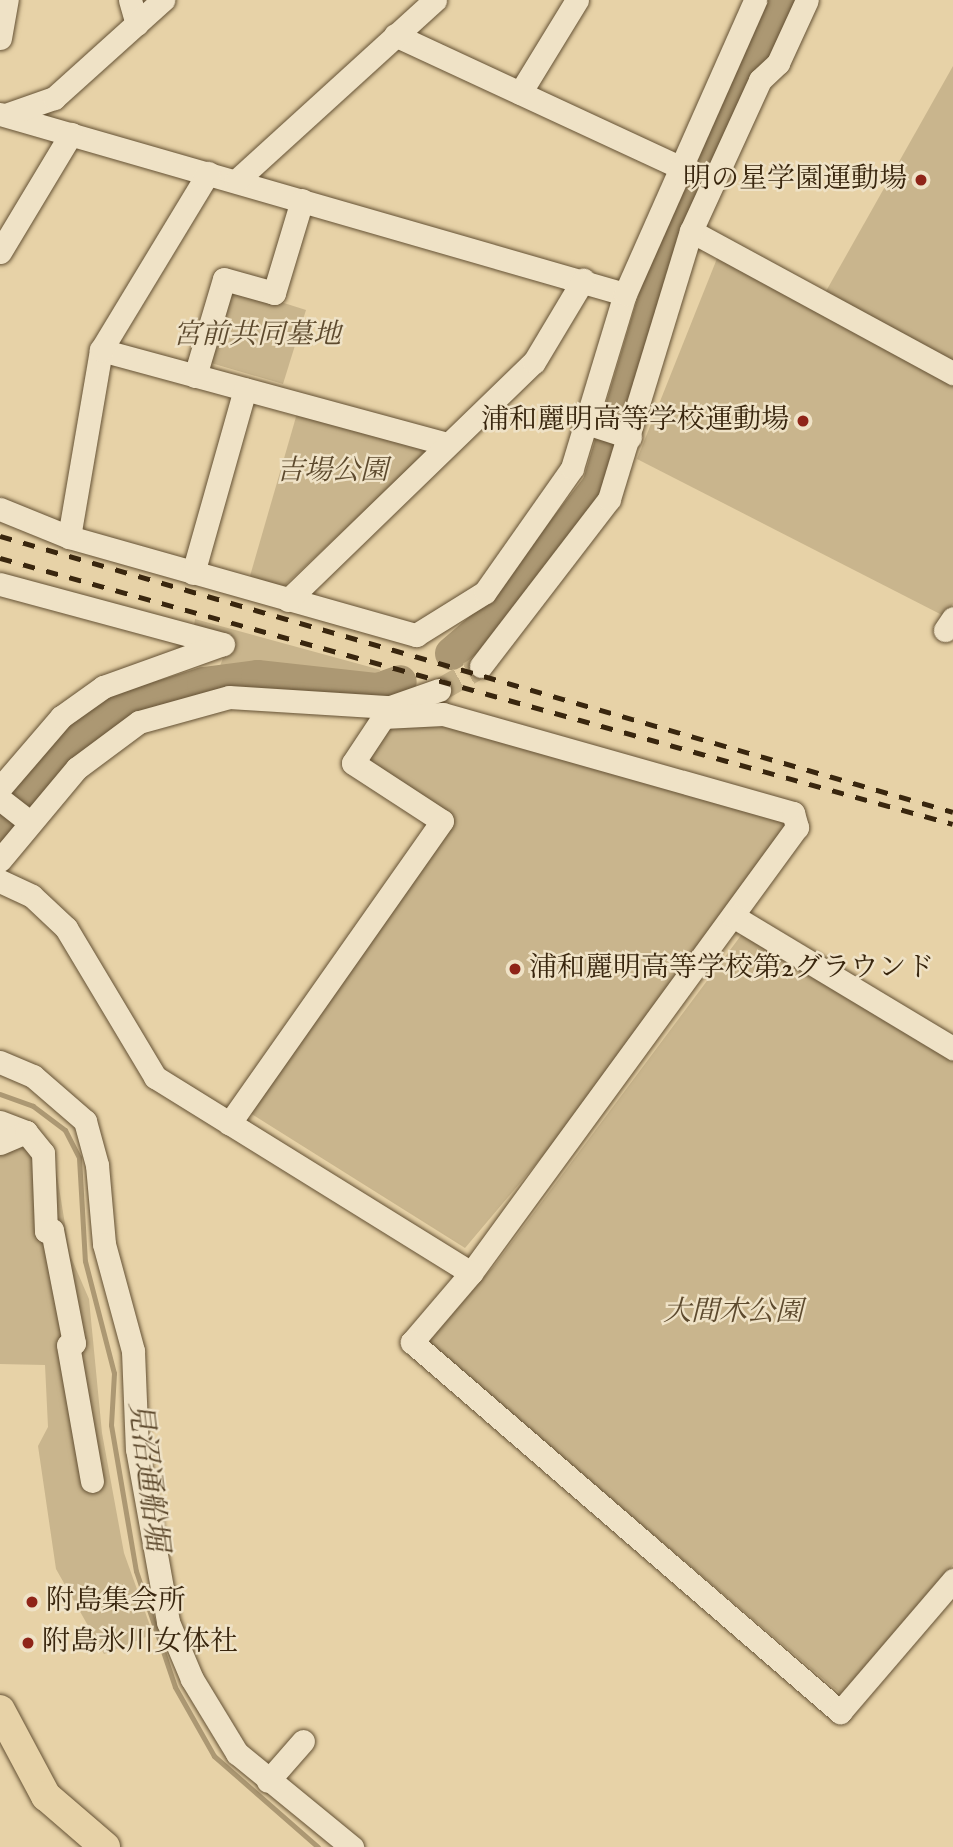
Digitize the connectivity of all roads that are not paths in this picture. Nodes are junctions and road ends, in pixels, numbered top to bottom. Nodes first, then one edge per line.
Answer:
1 (7, 0) edge
2 (130, 0) edge
3 (163, 0) edge
4 (435, 0) edge
5 (577, 0) edge
6 (755, 0) edge
7 (807, 0) edge
8 (137, 24) junction
9 (395, 36) junction
10 (0, 38) edge
11 (520, 93) junction
12 (2, 114) edge
13 (71, 134) junction
14 (677, 166) junction
15 (208, 173) junction
16 (236, 181) junction
17 (302, 200) junction
18 (691, 231) junction
19 (0, 252) edge
20 (583, 279) junction
21 (625, 294) junction
22 (101, 350) junction
23 (953, 373) edge
24 (195, 376) junction
25 (245, 389) junction
26 (590, 424) junction
27 (629, 437) junction
28 (446, 444) junction
29 (0, 509) edge
30 (69, 537) junction
31 (193, 573) junction
32 (0, 584) edge
33 (288, 600) junction
34 (481, 666) tunnel mouth
35 (439, 690) tunnel mouth
36 (387, 712) junction
37 (0, 788) edge
38 (0, 799) edge
39 (28, 821) junction
40 (0, 860) edge
41 (0, 881) edge
42 (733, 916) junction
43 (953, 1048) edge
44 (0, 1062) edge
45 (0, 1122) edge
46 (229, 1124) junction
47 (26, 1132) junction
48 (0, 1143) edge
49 (471, 1273) junction
50 (92, 1481) dead end
51 (953, 1580) edge
52 (0, 1710) edge
53 (303, 1741) dead end
54 (268, 1781) junction
55 (104, 1847) edge
56 (352, 1847) edge

1 - 10 street
2 - 8 street
3 - 8 street
4 - 9 street
5 - 11 street
6 - 14 street
7 - 18 street
8 - 12 street
9 - 11 street
9 - 16 street
11 - 14 street
12 - 13 street
13 - 15 street
13 - 19 street
14 - 21 street
15 - 16 street
15 - 22 street
16 - 17 street
17 - 20 street
17 - 24 street
18 - 23 street
18 - 27 street
20 - 21 street
20 - 28 street
21 - 26 street
22 - 24 street
22 - 30 street
24 - 25 street
25 - 28 street
25 - 31 street
26 - 27 street
26 - 33 street
27 - 34 street
28 - 33 street
29 - 30 street
30 - 31 street
31 - 33 street
32 - 37 street
35 - 36 street
36 - 39 street
36 - 42 street
36 - 46 street
38 - 39 street
39 - 40 street
41 - 46 street
42 - 43 street
42 - 49 street
44 - 54 street
45 - 47 street
46 - 49 street
47 - 48 street
47 - 50 street
49 - 51 street
52 - 55 main road
53 - 54 street
54 - 56 street

